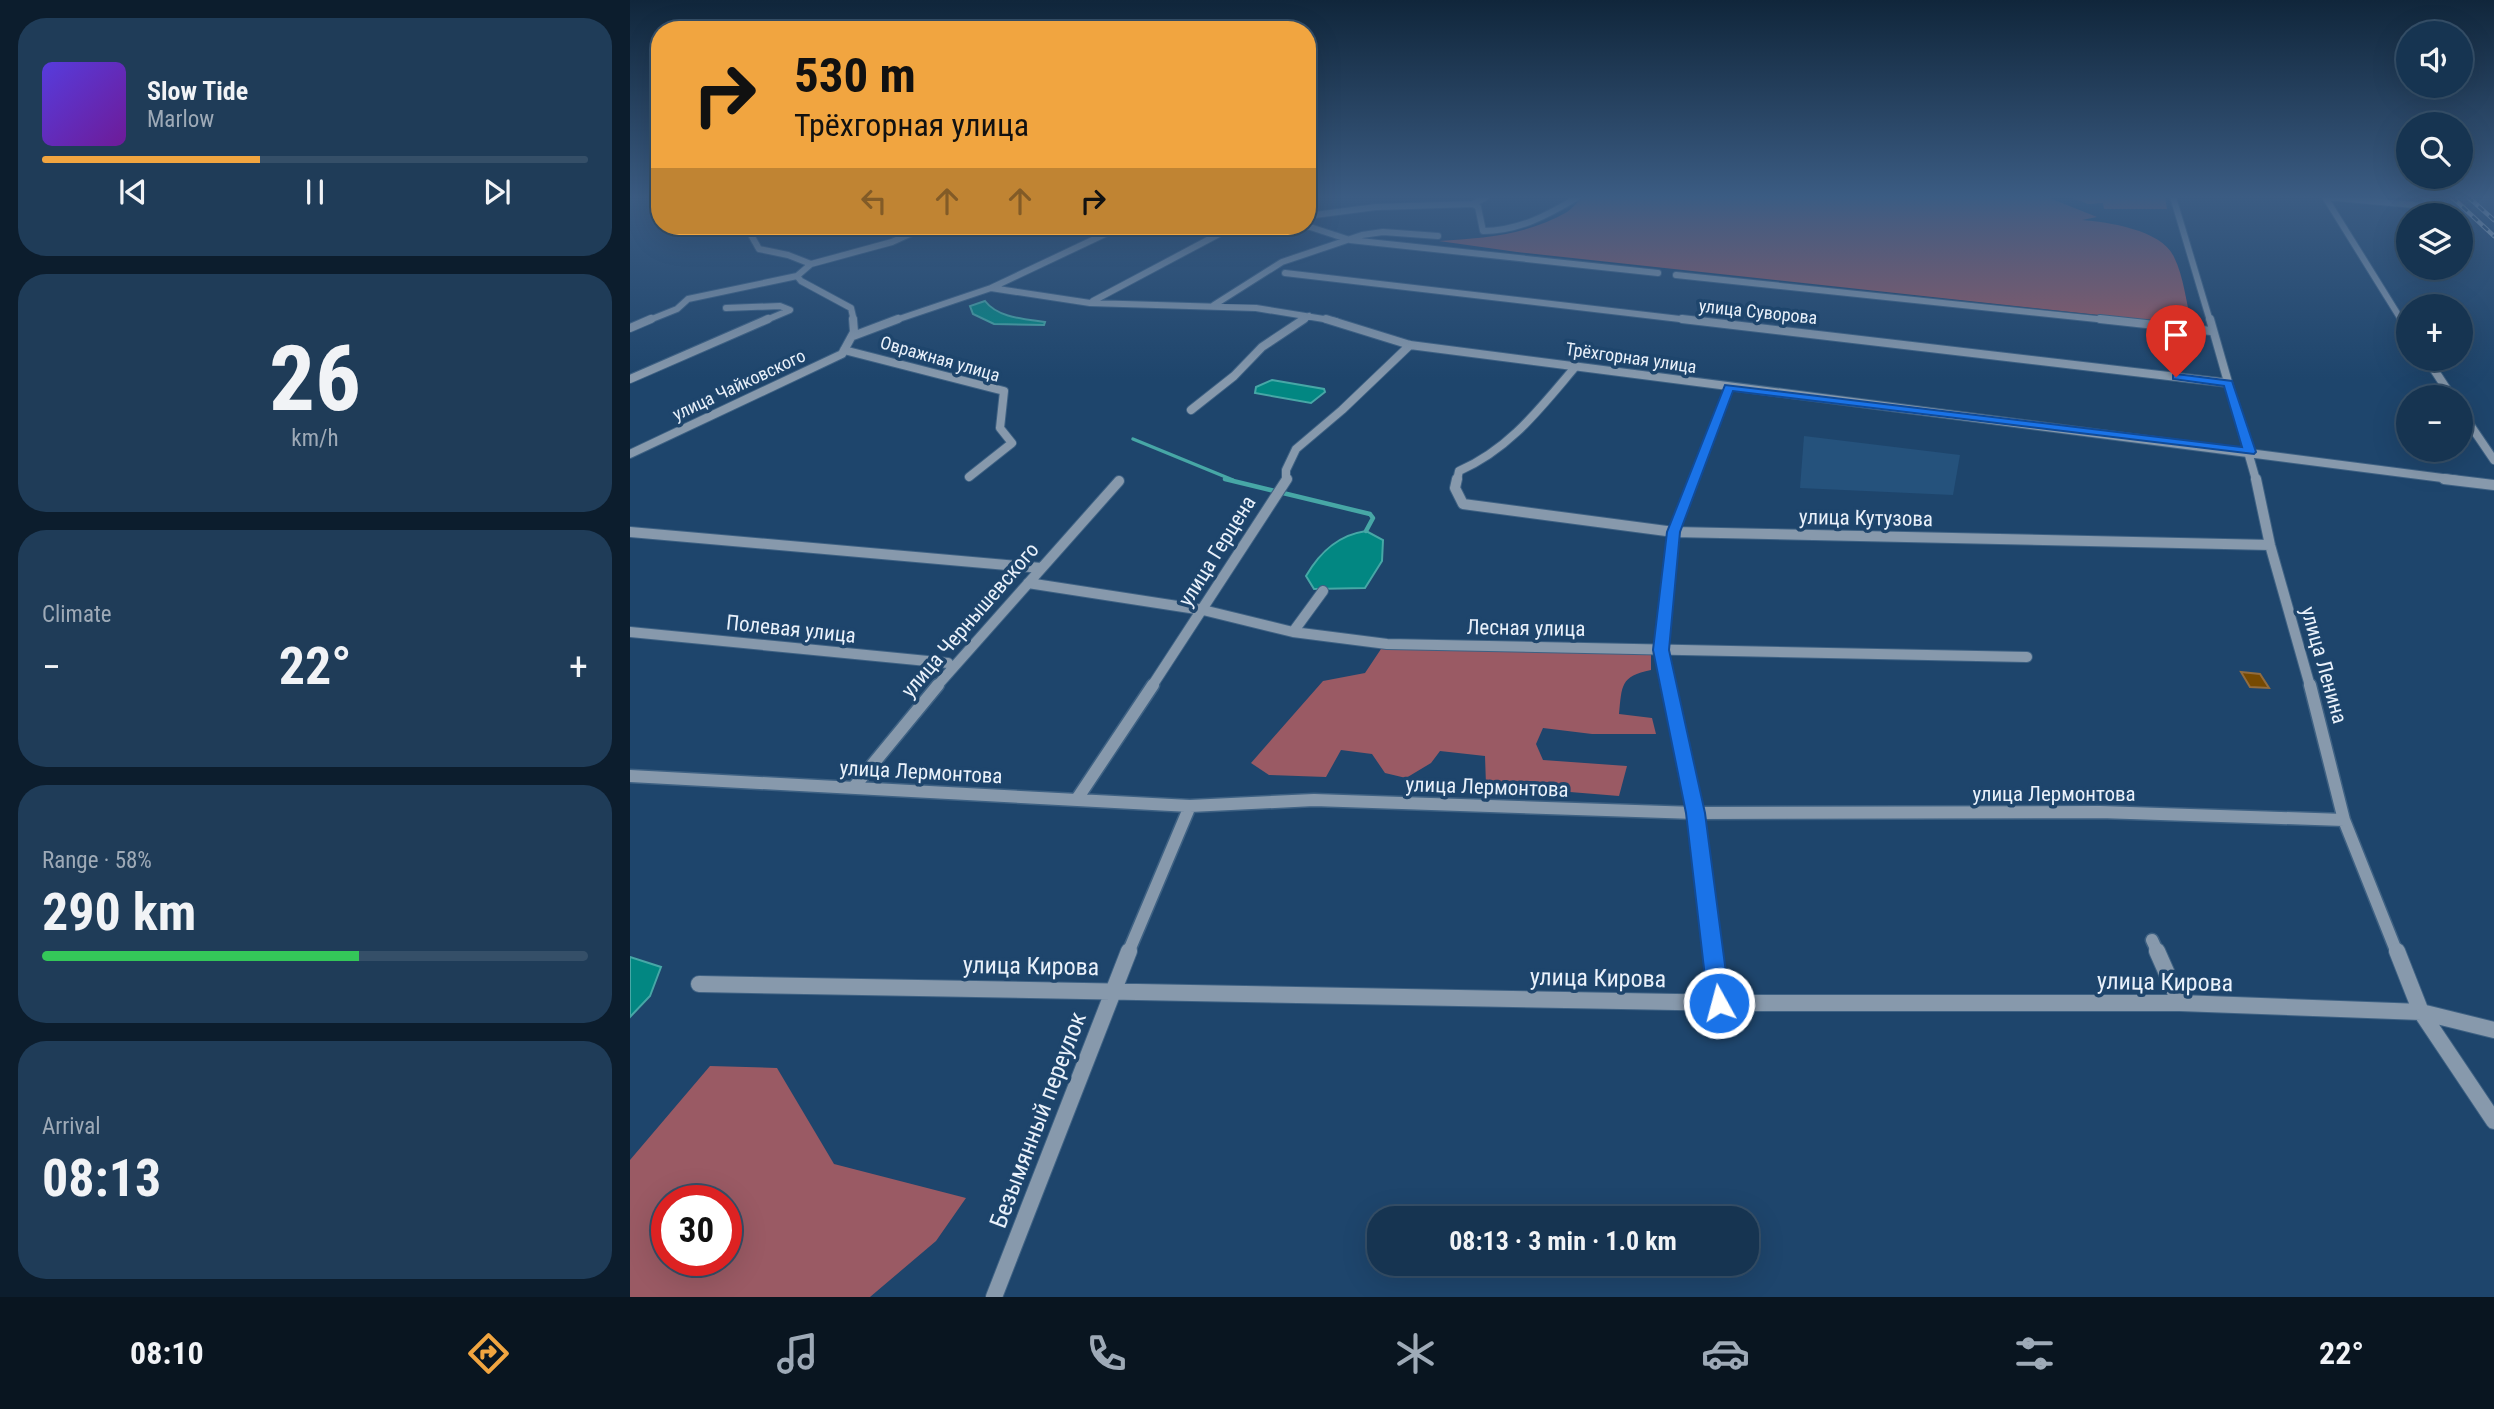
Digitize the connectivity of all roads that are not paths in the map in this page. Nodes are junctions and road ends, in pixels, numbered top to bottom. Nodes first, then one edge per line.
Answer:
1 (794, 258) edge
2 (834, 258) edge
3 (1055, 258) edge
4 (1175, 258) edge
5 (1296, 258) edge
6 (1514, 258) edge
7 (2190, 258) edge
8 (2363, 258) edge
9 (811, 264) junction
10 (1285, 273) dead end
11 (1658, 273) dead end
12 (1676, 275) dead end
13 (797, 276) junction
14 (990, 288) junction
15 (1090, 303) junction
16 (1213, 305) junction
17 (726, 308) dead end
18 (2396, 311) edge
19 (1309, 316) junction
20 (630, 328) edge
21 (2211, 331) junction
22 (853, 336) junction
23 (1410, 345) junction
24 (844, 350) junction
25 (1576, 366) junction
26 (630, 379) edge
27 (2228, 383) junction
28 (1729, 387) junction
29 (1191, 410) dead end
30 (2473, 429) edge
31 (2250, 452) junction
32 (630, 454) edge
33 (2494, 460) edge
34 (969, 477) dead end
35 (1119, 481) dead end
36 (2494, 485) edge
37 (630, 532) edge
38 (1674, 532) junction
39 (2270, 545) junction
40 (1041, 568) junction
41 (1028, 583) junction
42 (1323, 591) dead end
43 (1203, 610) junction
44 (630, 632) edge
45 (1293, 632) junction
46 (1661, 650) junction
47 (2027, 657) dead end
48 (948, 663) dead end
49 (630, 776) edge
50 (854, 787) junction
51 (1077, 799) junction
52 (1190, 806) junction
53 (1695, 813) junction
54 (2344, 820) junction
55 (2152, 940) dead end
56 (699, 984) dead end
57 (1112, 990) junction
58 (1719, 1003) junction
59 (2180, 1003) junction
60 (2421, 1012) junction
61 (2494, 1030) edge
62 (2494, 1121) edge
63 (995, 1297) edge

1 - 9 street
2 - 9 street
3 - 14 street
4 - 15 street
5 - 16 street
6 - 11 street
7 - 21 street, улица Ленина
8 - 18 street
9 - 13 street
10 - 27 street, улица Суворова
12 - 21 street
13 - 20 street
13 - 22 street
14 - 15 street, Трёхгорная улица
14 - 22 street
15 - 16 street, Трёхгорная улица
16 - 19 street, Трёхгорная улица
17 - 26 street
19 - 23 street, Трёхгорная улица
19 - 29 street
21 - 27 street, улица Ленина
22 - 24 street, улица Чайковского
23 - 25 street, Трёхгорная улица
23 - 43 street, улица Герцена
24 - 32 street, улица Чайковского
24 - 34 street, Овражная улица
25 - 28 street, Трёхгорная улица
25 - 38 street, улица Кутузова
27 - 31 street, улица Ленина
28 - 31 street, Трёхгорная улица
28 - 38 street
30 - 33 street
31 - 36 street, Трёхгорная улица
31 - 39 street, улица Ленина
35 - 40 street, улица Чернышевского
37 - 40 street
38 - 39 street, улица Кутузова
38 - 46 street
39 - 54 street, улица Ленина
40 - 41 street, улица Чернышевского
41 - 43 street, Лесная улица
41 - 50 street, улица Чернышевского
42 - 45 street
43 - 45 street, Лесная улица
43 - 51 street, улица Герцена
44 - 48 street, Полевая улица
45 - 46 street, Лесная улица
46 - 47 street, Лесная улица
46 - 53 street
49 - 50 street, улица Лермонтова
50 - 51 street, улица Лермонтова
51 - 52 street, улица Лермонтова
52 - 53 street, улица Лермонтова
52 - 57 street, Безымянный переулок
53 - 54 street, улица Лермонтова
53 - 58 street
54 - 60 street, улица Ленина
55 - 59 street
56 - 57 street, улица Кирова
57 - 58 street, улица Кирова
57 - 63 street, Безымянный переулок
58 - 59 street, улица Кирова
59 - 60 street, улица Кирова
60 - 61 street, улица Кирова
60 - 62 street, улица Ленина

